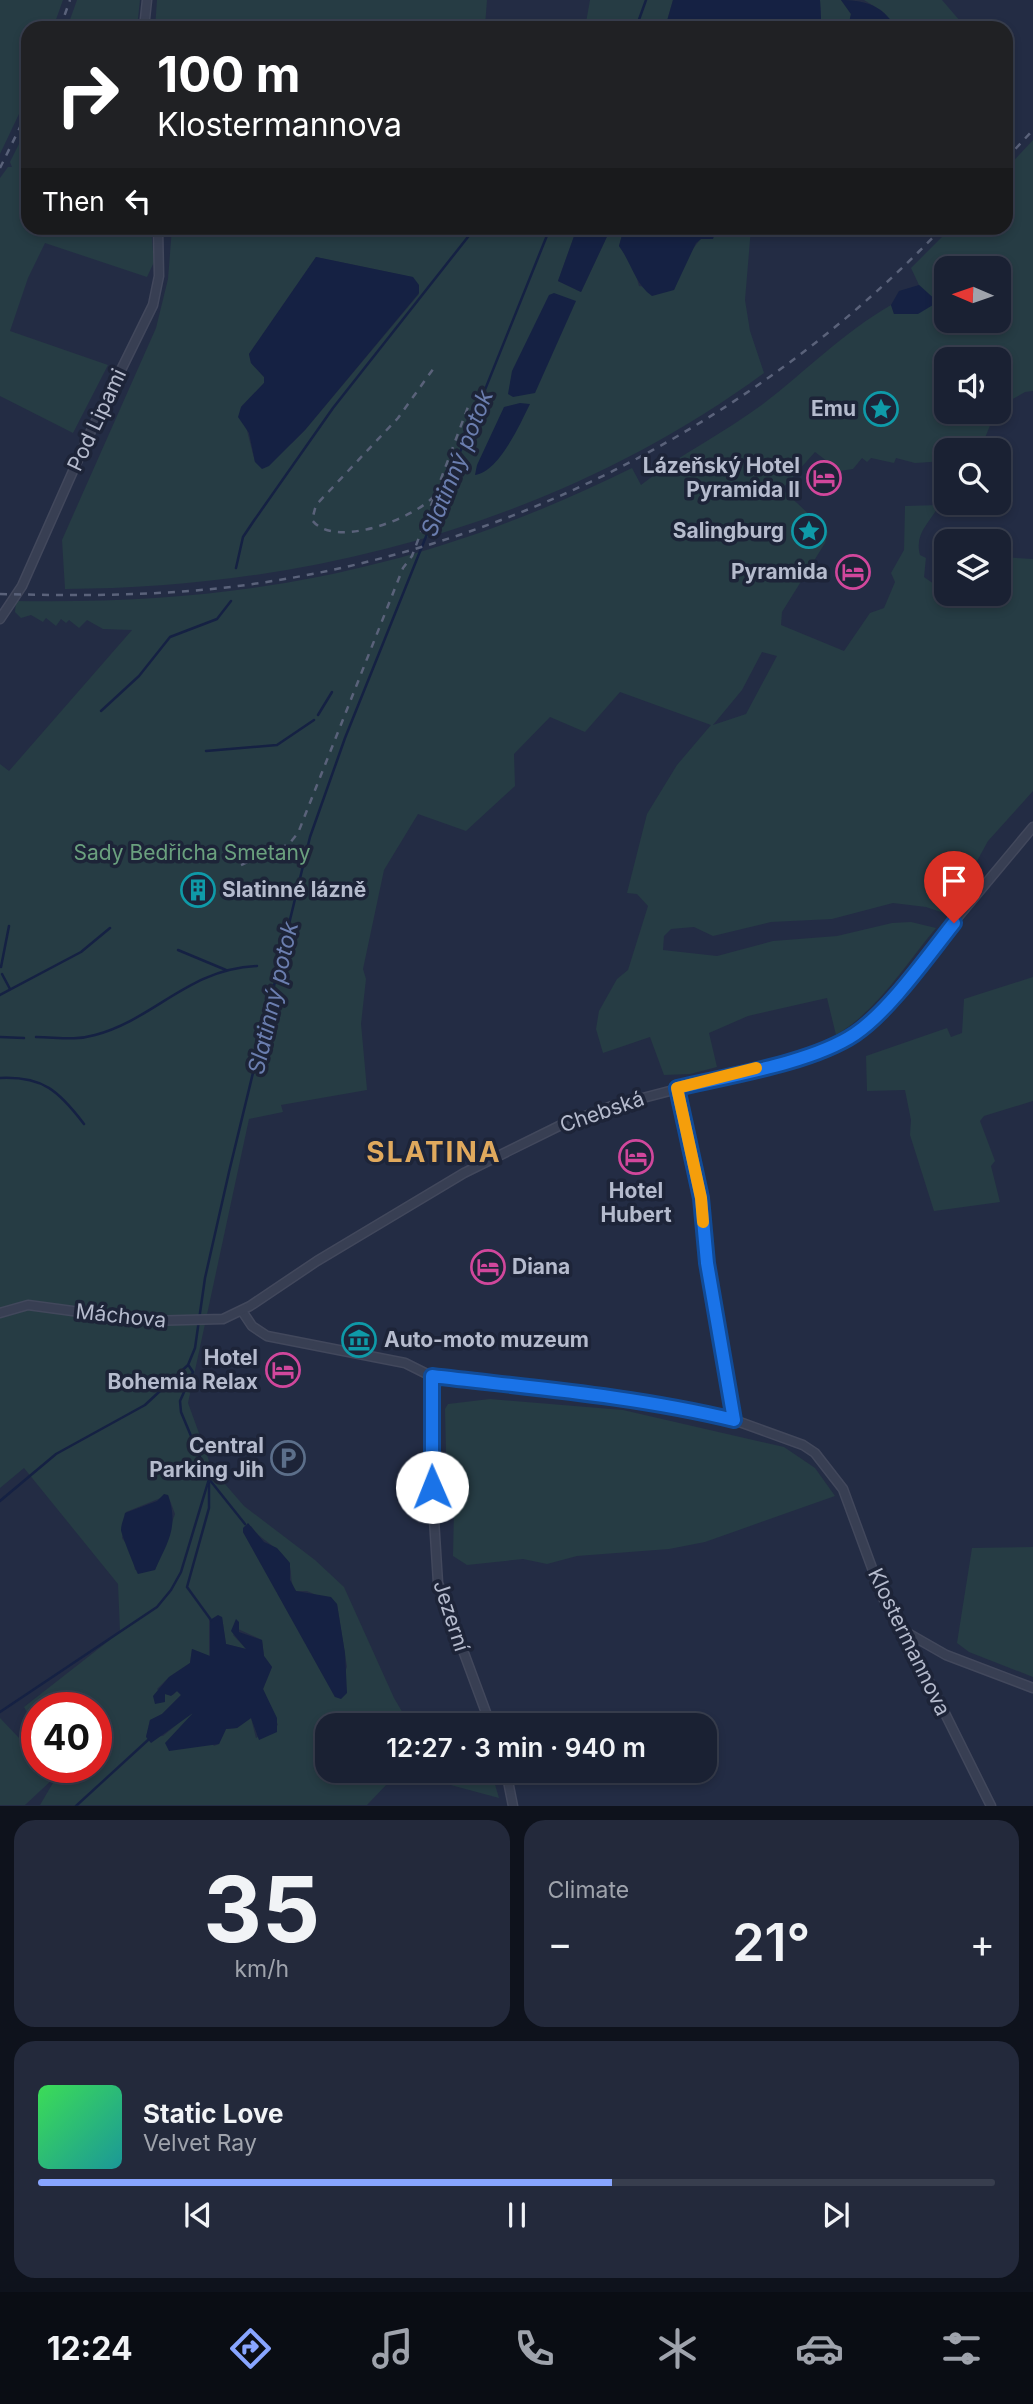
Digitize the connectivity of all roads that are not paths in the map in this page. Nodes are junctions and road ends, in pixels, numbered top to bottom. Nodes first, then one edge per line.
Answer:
1 (147, 0) edge
2 (145, 21) edge
3 (158, 235) edge
4 (0, 620) edge
5 (1033, 827) edge
6 (677, 1088) junction
7 (242, 1311) junction
8 (0, 1313) edge
9 (432, 1376) junction
10 (734, 1420) junction
11 (904, 1631) junction
12 (1033, 1688) edge
13 (486, 1713) edge
14 (508, 1783) edge
15 (513, 1805) edge
16 (991, 1805) edge

1 - 2 street
3 - 4 street, Pod Lipami
5 - 6 street, Chebská
6 - 7 street, Chebská
6 - 10 street
7 - 8 street, Máchova
7 - 9 street, Klostermannova
9 - 10 street, Klostermannova
9 - 13 street, Jezerní
10 - 11 street, Klostermannova
11 - 12 street
11 - 16 street, Klostermannova
14 - 15 street

